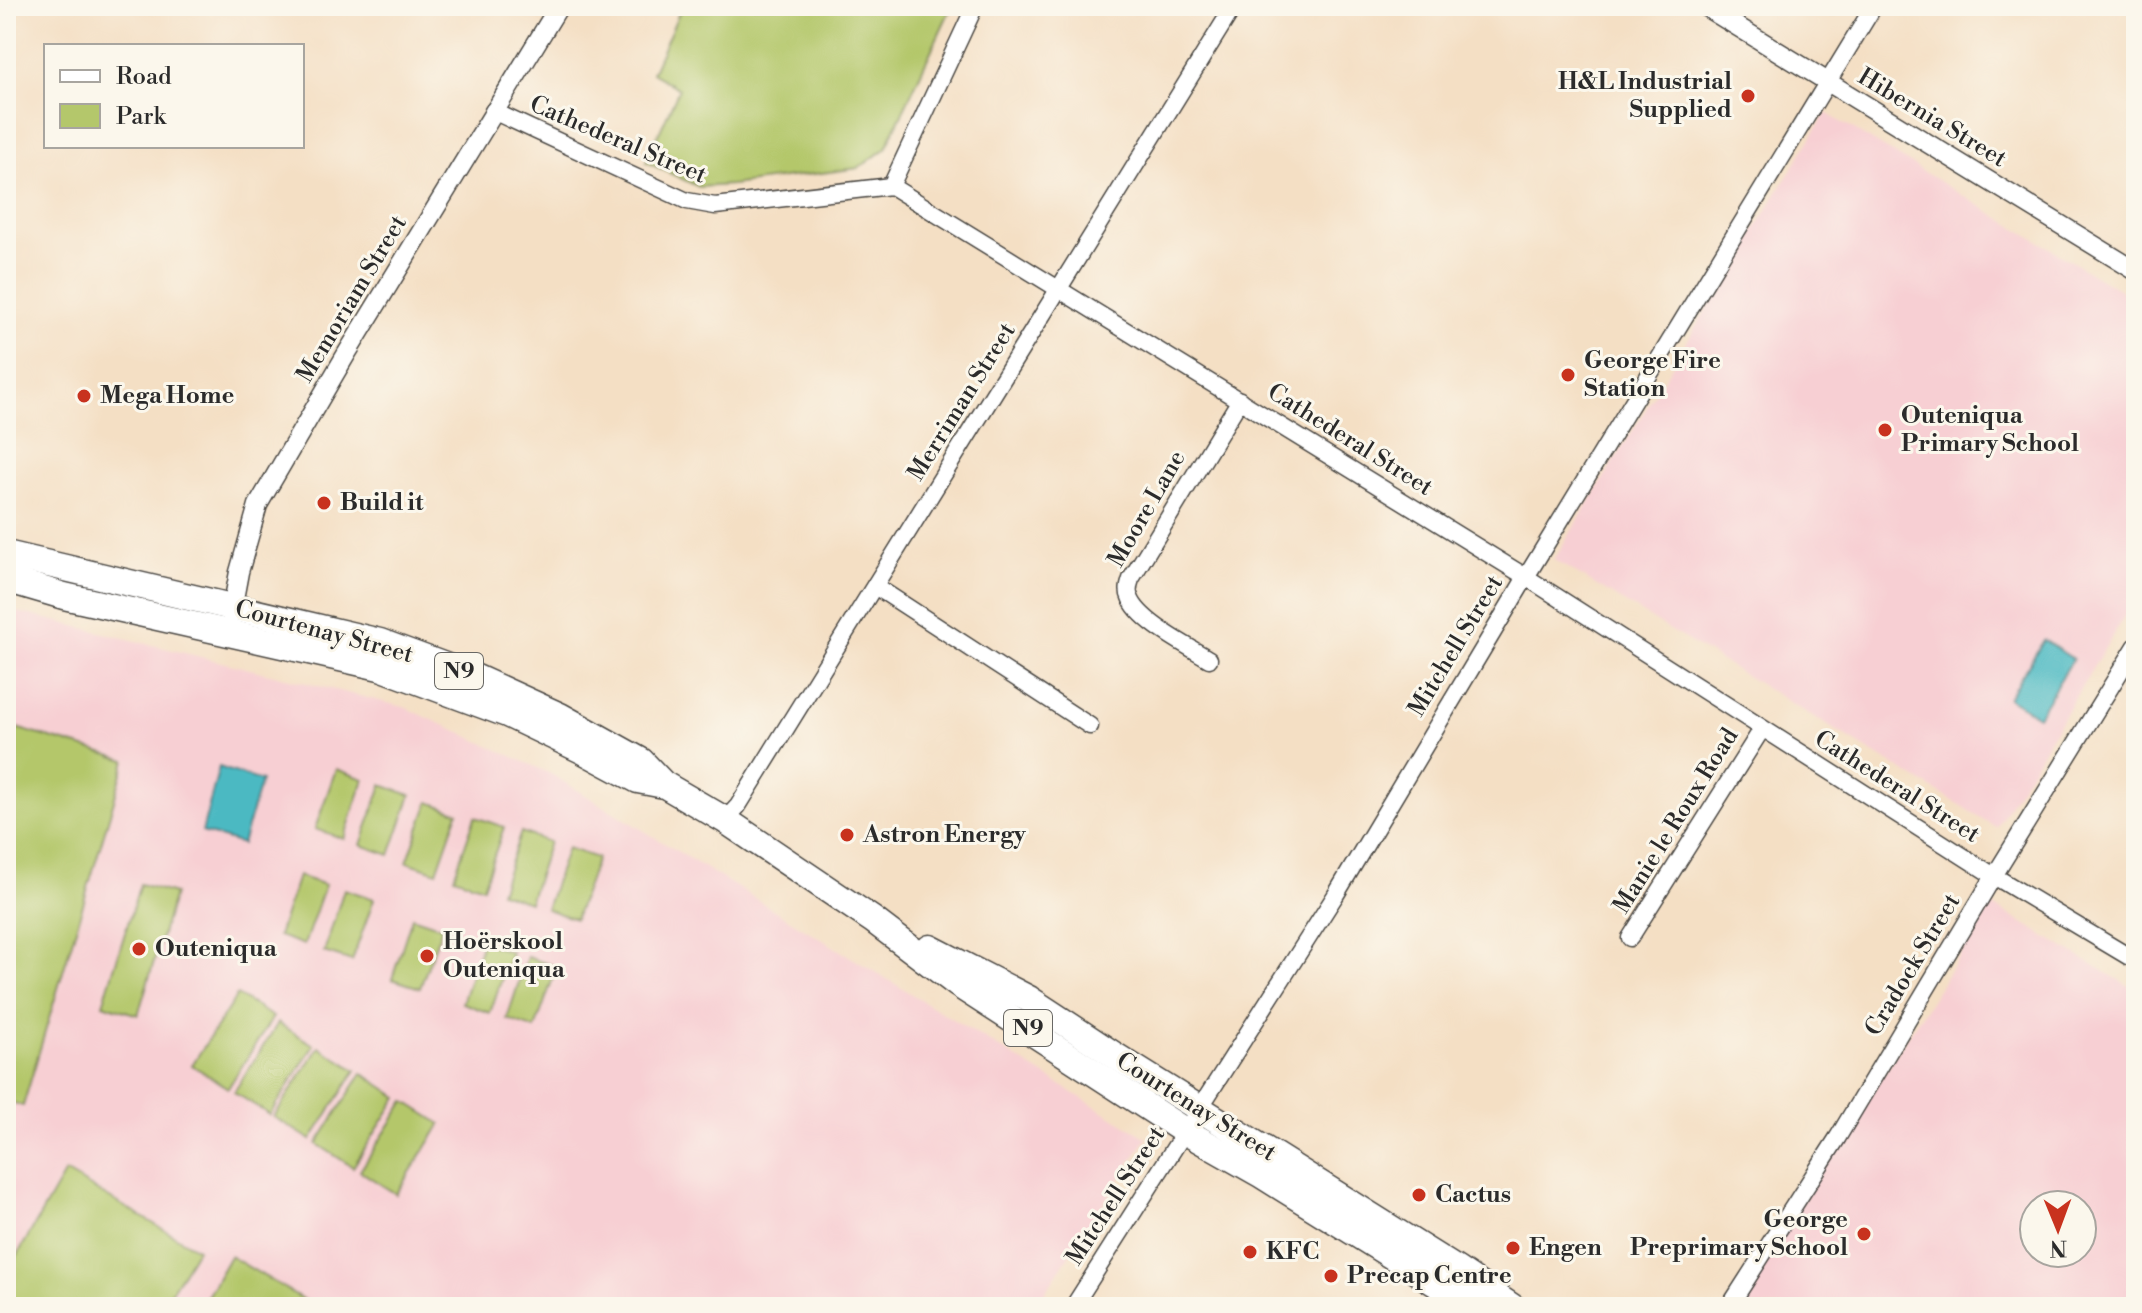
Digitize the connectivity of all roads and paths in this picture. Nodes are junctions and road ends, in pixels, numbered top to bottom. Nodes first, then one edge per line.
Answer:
1 (559, 6) edge
2 (975, 6) edge
3 (1234, 6) edge
4 (1704, 6) edge
5 (1874, 6) edge
6 (1828, 82) junction
7 (493, 111) junction
8 (891, 186) junction
9 (2136, 271) edge
10 (1059, 292) junction
11 (1240, 400) junction
12 (6, 554) edge
13 (1526, 577) junction
14 (6, 579) edge
15 (875, 586) junction
16 (233, 607) junction
17 (227, 634) junction
18 (2136, 646) edge
19 (1209, 659) dead end
20 (1090, 726) dead end
21 (1762, 729) junction
22 (663, 784) junction
23 (725, 820) junction
24 (1994, 876) junction
25 (873, 920) junction
26 (1630, 938) dead end
27 (2136, 961) edge
28 (1198, 1109) junction
29 (1186, 1132) junction
30 (1073, 1307) edge
31 (1474, 1307) edge
32 (1512, 1307) edge
33 (1729, 1307) edge

1 - 7 street, Memoriam Street
2 - 8 street
3 - 10 street, Merriman Street
4 - 6 street, Hibernia Street
5 - 6 street, Mitchell Street
6 - 9 street, Hibernia Street
6 - 13 street, Mitchell Street
7 - 8 street, Cathederal Street
7 - 16 street, Memoriam Street
8 - 10 street, Cathederal Street
10 - 11 street, Cathederal Street
10 - 15 street, Merriman Street
11 - 13 street, Cathederal Street
11 - 19 street, Moore Lane
12 - 16 highway, Courtenay Street / N9
13 - 21 street, Cathederal Street
13 - 28 street, Mitchell Street
14 - 17 highway, Courtenay Street / N9
15 - 20 street
15 - 23 street, Merriman Street
16 - 17 street, Memoriam Street
16 - 22 highway, Courtenay Street / N9
17 - 22 highway, Courtenay Street / N9
18 - 24 street, Cradock Street
21 - 24 street, Cathederal Street
21 - 26 street, Manie le Roux Road
22 - 23 highway, Courtenay Street / N9
23 - 25 highway, Courtenay Street / N9
24 - 27 street, Cathederal Street
24 - 33 street, Cradock Street
25 - 28 highway, Courtenay Street / N9
25 - 29 highway, Courtenay Street / N9
28 - 29 street, Mitchell Street
28 - 32 highway, Courtenay Street / N9
29 - 30 street, Mitchell Street
29 - 31 highway, Courtenay Street / N9

